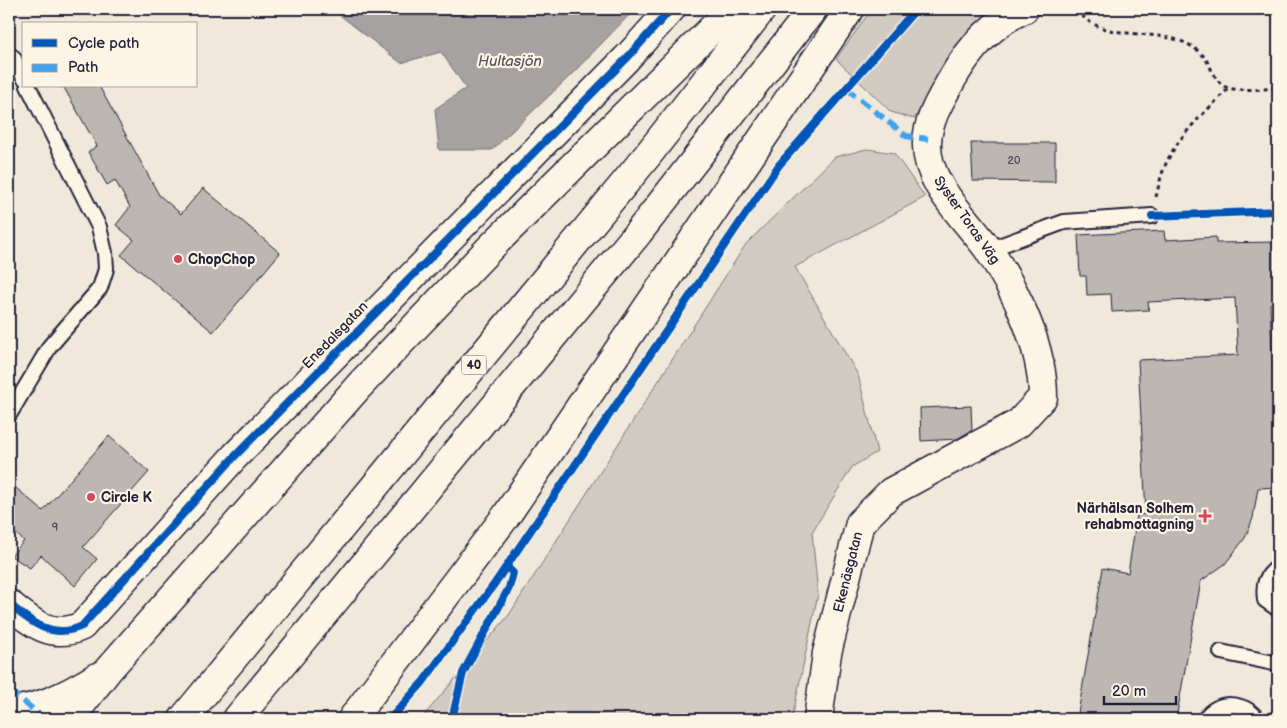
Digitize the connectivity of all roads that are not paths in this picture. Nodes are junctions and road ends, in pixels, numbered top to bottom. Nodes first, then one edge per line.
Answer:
1 (671, 9) edge
2 (732, 9) edge
3 (762, 9) edge
4 (813, 9) edge
5 (850, 9) edge
6 (1024, 9) edge
7 (13, 56) dead end
8 (22, 74) edge
9 (29, 88) edge
10 (1152, 216) road end
11 (988, 250) junction
12 (9, 415) edge
13 (1019, 423) joint
14 (1278, 567) edge
15 (9, 604) edge
16 (1278, 609) edge
17 (1221, 652) dead end
18 (1278, 664) edge
19 (108, 670) junction
20 (9, 711) edge
21 (9, 715) edge
22 (14, 719) edge
23 (70, 719) edge
24 (182, 719) edge
25 (237, 719) edge
26 (352, 719) edge
27 (818, 719) edge
28 (1205, 719) edge
29 (1257, 719) edge

1 - 15 main road, Enedalsgatan
2 - 19 main road
3 - 24 main road, 40
4 - 25 main road
5 - 26 main road
6 - 11 main road, Syster Toras Väg
7 - 8 lane
9 - 12 lane
10 - 11 lane
11 - 13 main road, Syster Toras Väg
13 - 27 main road, Ekenäsgatan
14 - 16 lane
17 - 18 lane
19 - 20 main road
19 - 23 main road
21 - 22 main road
28 - 29 lane

